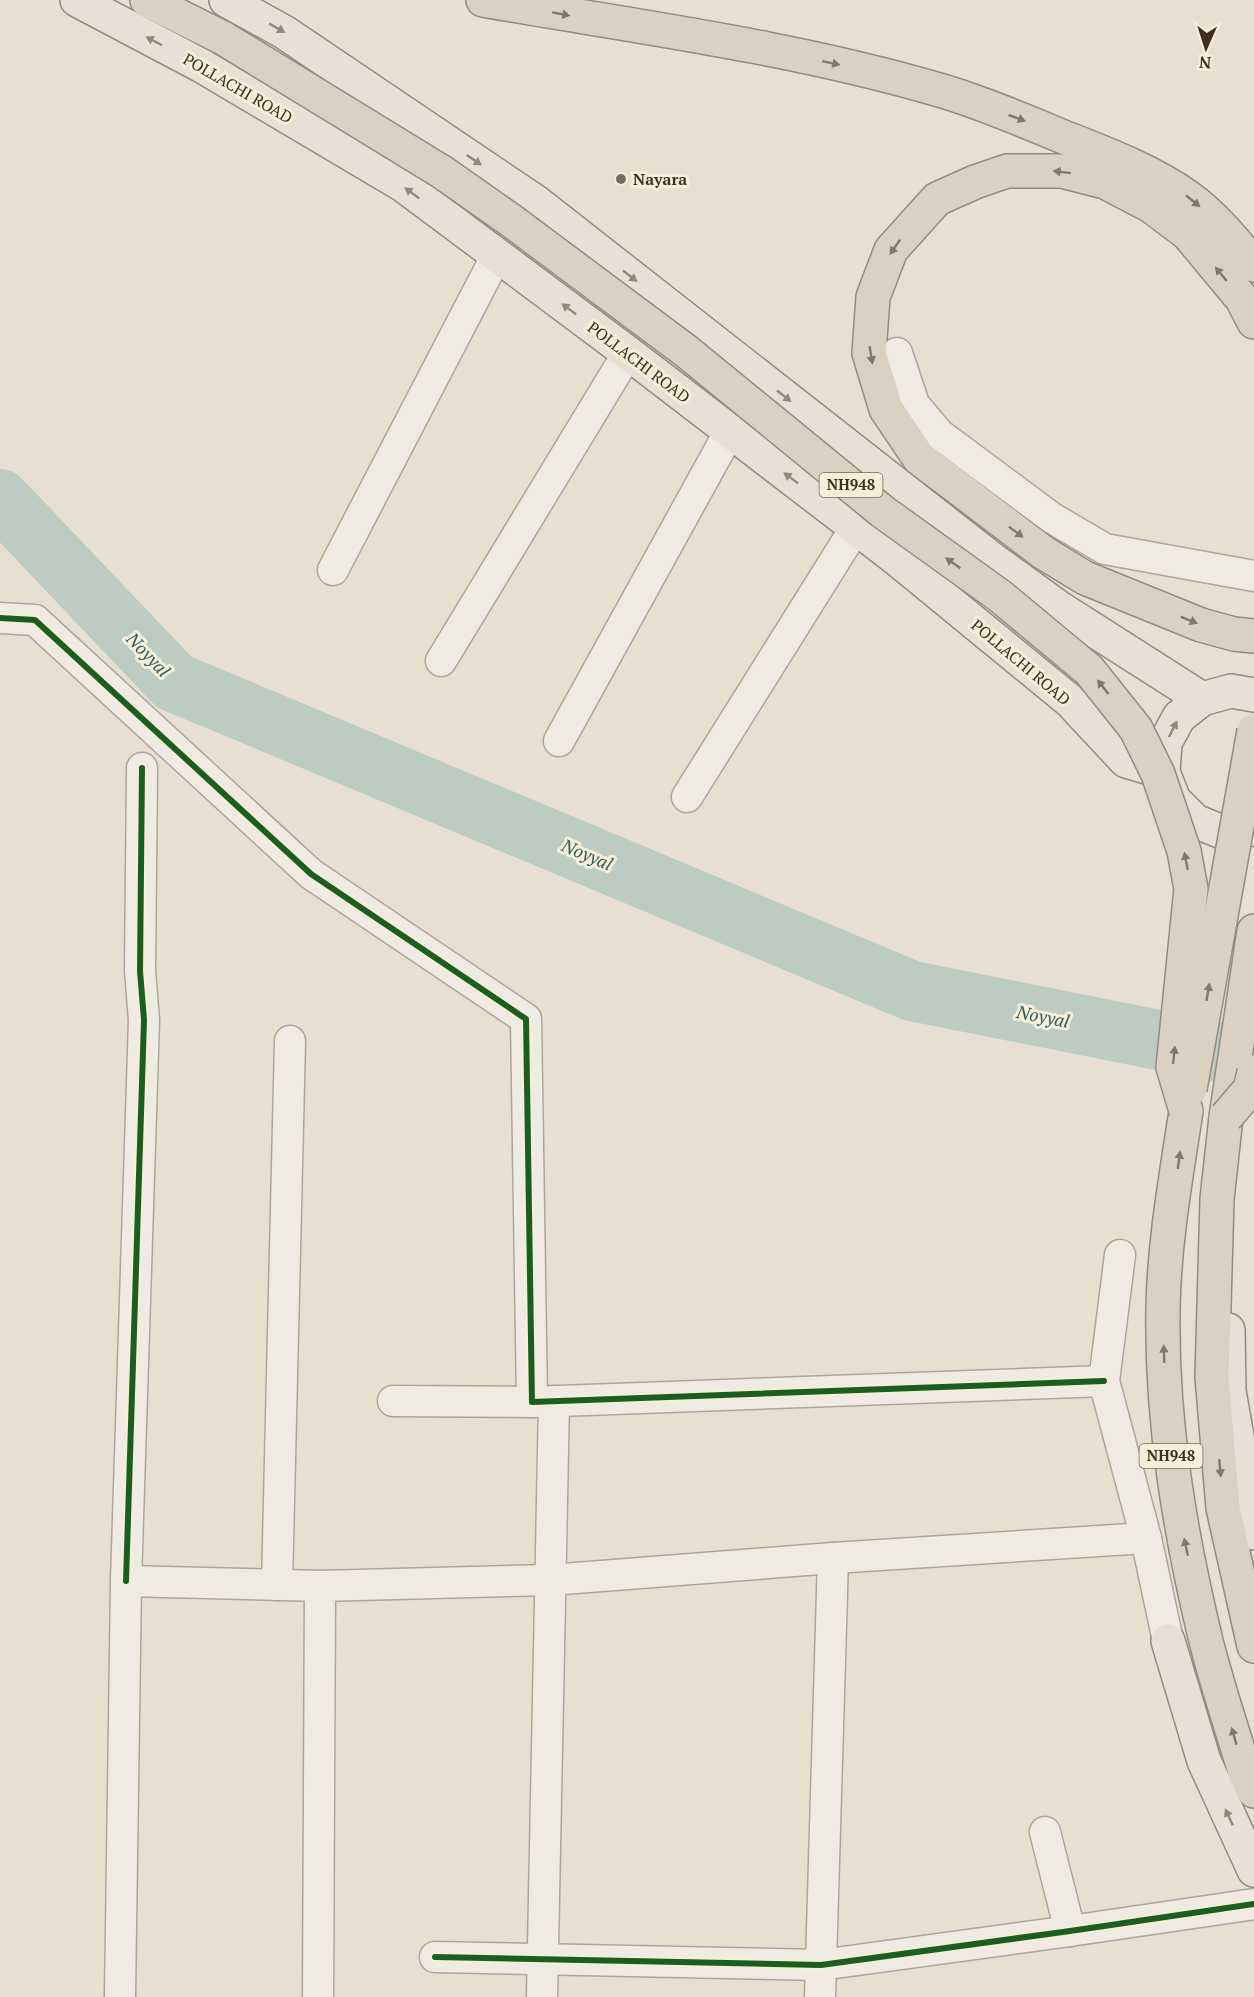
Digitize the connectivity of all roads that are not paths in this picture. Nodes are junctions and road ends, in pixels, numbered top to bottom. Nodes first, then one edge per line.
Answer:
1 (77, 0) edge
2 (147, 0) edge
3 (225, 0) edge
4 (483, 0) edge
5 (497, 255) junction
6 (1254, 265) edge
7 (1254, 322) edge
8 (628, 353) junction
9 (897, 353) dead end
10 (730, 431) junction
11 (856, 527) junction
12 (333, 570) dead end
13 (1254, 576) edge
14 (0, 618) edge
15 (1254, 636) edge
16 (441, 661) dead end
17 (1254, 695) edge
18 (1202, 699) junction
19 (1254, 731) edge
20 (560, 741) dead end
21 (142, 768) dead end
22 (1163, 772) junction
23 (687, 797) dead end
24 (1254, 829) edge
25 (1254, 931) edge
26 (1254, 995) edge
27 (290, 1041) dead end
28 (1254, 1072) edge
29 (1186, 1111) junction
30 (1226, 1117) junction
31 (1120, 1255) dead end
32 (1104, 1382) junction
33 (393, 1401) dead end
34 (543, 1401) junction
35 (1254, 1533) edge
36 (1146, 1538) junction
37 (833, 1558) junction
38 (550, 1580) junction
39 (126, 1581) junction
40 (277, 1585) junction
41 (320, 1586) junction
42 (1168, 1641) joint
43 (1254, 1646) edge
44 (1254, 1791) edge
45 (1045, 1832) dead end
46 (1254, 1870) edge
47 (1254, 1904) edge
48 (1070, 1931) junction
49 (435, 1958) dead end
50 (543, 1960) junction
51 (821, 1965) junction
52 (120, 1997) edge
53 (318, 1997) edge
54 (542, 1997) edge
55 (820, 1997) edge

5 -> 1 main road, POLLACHI ROAD
29 -> 2 highway, POLLACHI ROAD / NH948, bridge
3 -> 18 main road
4 -> 6 highway
8 -> 5 main road, POLLACHI ROAD
5 - 12 street
7 -> 15 highway
8 - 10 main road, POLLACHI ROAD
8 - 16 street
9 - 13 street
11 -> 10 main road, POLLACHI ROAD
10 - 20 street
11 - 22 main road, POLLACHI ROAD
11 - 23 street
14 - 34 street
17 - 18 main road
22 -> 18 main road
29 -> 19 highway, bridge
21 - 39 street
22 - 24 main road
25 - 30 highway
26 - 35 main road
27 - 40 street
28 - 30 highway, bridge
44 -> 29 highway, NH948
30 -> 43 highway, NH948
31 - 32 street
32 - 34 street
32 - 36 street
33 - 34 street
34 - 38 street
36 - 37 street
36 - 42 street
37 - 38 street
37 - 51 street
38 - 41 street
38 - 50 street
39 - 40 street
39 - 52 street
40 - 41 street
41 - 53 street
46 -> 42 main road
45 - 48 street
47 - 48 street
48 - 51 street
49 - 50 street
50 - 51 street
50 - 54 street
51 - 55 street

